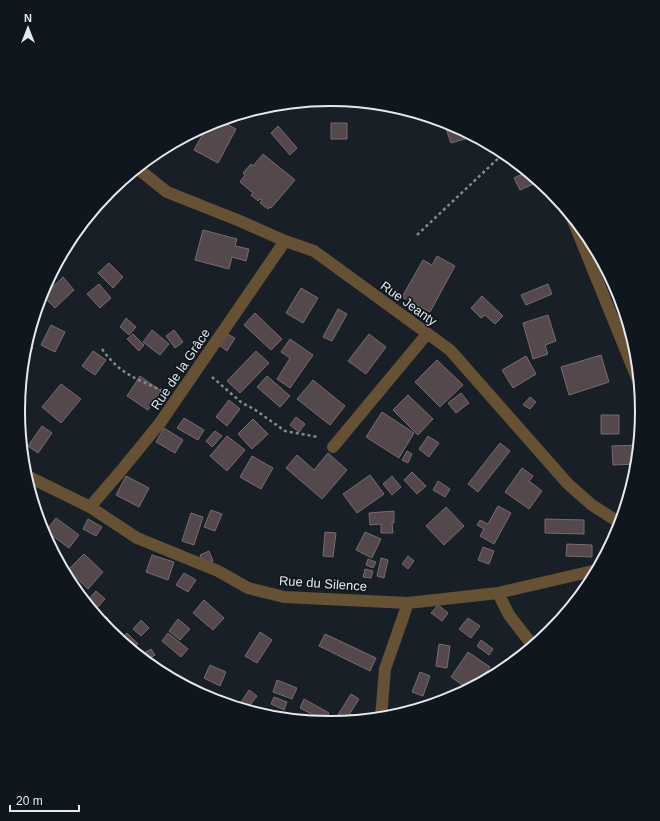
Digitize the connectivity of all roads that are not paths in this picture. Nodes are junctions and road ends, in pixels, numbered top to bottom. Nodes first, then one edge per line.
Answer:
1 (141, 171) edge
2 (578, 233) edge
3 (285, 241) junction
4 (427, 334) junction
5 (631, 363) edge
6 (336, 444) road end
7 (33, 479) edge
8 (90, 507) junction
9 (615, 519) edge
10 (589, 572) edge
11 (498, 593) junction
12 (408, 603) junction
13 (529, 641) edge
14 (382, 711) edge

1 - 3 street, Rue Jeanty
2 - 5 street
3 - 4 street, Rue Jeanty
3 - 8 street, Rue de la Grâce
4 - 6 street
4 - 9 street, Rue Jeanty
7 - 8 street, Rue du Silence
8 - 12 street, Rue du Silence
10 - 11 street, Rue du Silence
11 - 12 street, Rue du Silence
11 - 13 street
12 - 14 street

